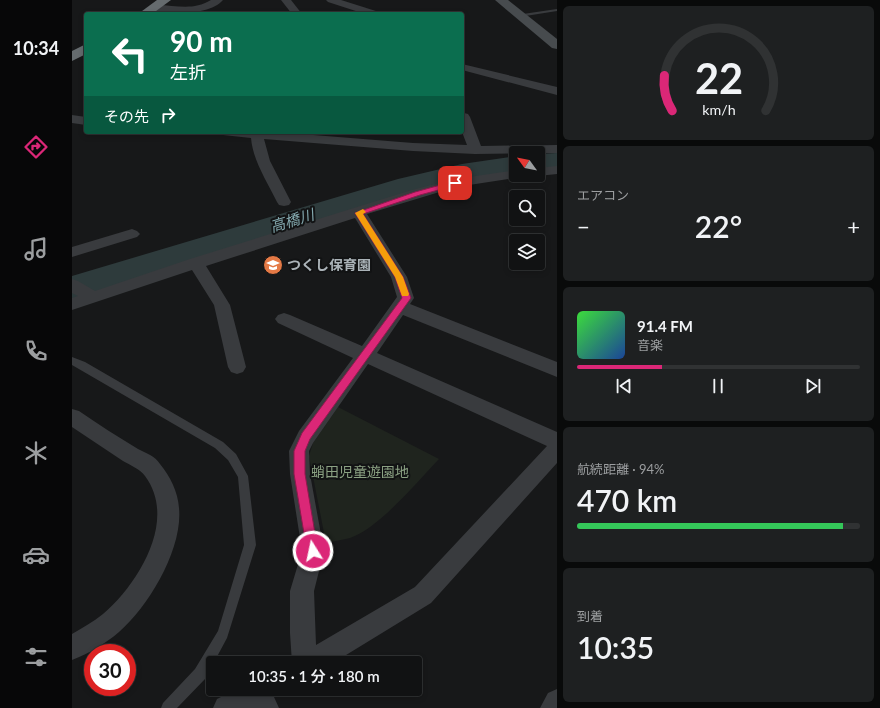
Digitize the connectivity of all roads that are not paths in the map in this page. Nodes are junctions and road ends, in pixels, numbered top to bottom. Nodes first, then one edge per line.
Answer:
1 (165, 0) edge
2 (218, 0) edge
3 (286, 0) edge
4 (331, 0) edge
5 (502, 0) edge
6 (557, 10) edge
7 (148, 11) edge
8 (295, 12) edge
9 (370, 12) edge
10 (520, 15) junction
11 (557, 45) edge
12 (84, 49) edge
13 (72, 56) edge
14 (464, 68) edge
15 (557, 91) edge
16 (464, 118) dead end
17 (72, 120) edge
18 (84, 121) edge
19 (257, 134) joint
20 (557, 149) edge
21 (475, 150) junction
22 (557, 170) edge
23 (545, 171) edge
24 (509, 175) edge
25 (284, 202) dead end
26 (359, 213) junction
27 (132, 234) dead end
28 (72, 252) edge
29 (196, 263) junction
30 (83, 292) edge
31 (72, 304) edge
32 (400, 306) junction
33 (284, 319) dead end
34 (365, 355) junction
35 (72, 361) edge
36 (237, 367) dead end
37 (557, 370) edge
38 (72, 417) edge
39 (557, 441) edge
40 (557, 447) edge
41 (72, 648) edge
42 (304, 656) edge
43 (321, 656) edge
44 (262, 697) edge
45 (557, 702) edge
46 (168, 708) edge
47 (226, 708) edge
48 (553, 708) edge

1 - 7 highway
2 - 7 street
3 - 8 street
4 - 9 street
5 - 10 street
6 - 10 lane
10 - 11 street
12 - 13 highway
14 - 15 street
16 - 21 street
17 - 18 street
19 - 21 street
19 - 25 street
20 - 21 street
22 - 23 street
24 - 26 street
26 - 29 street
26 - 32 street
27 - 28 street
29 - 30 street
29 - 36 street
30 - 31 street
32 - 34 street
32 - 37 street
33 - 34 street
34 - 39 street
34 - 42 street
35 - 46 lane
38 - 41 street
40 - 43 street
44 - 47 street
45 - 48 street

